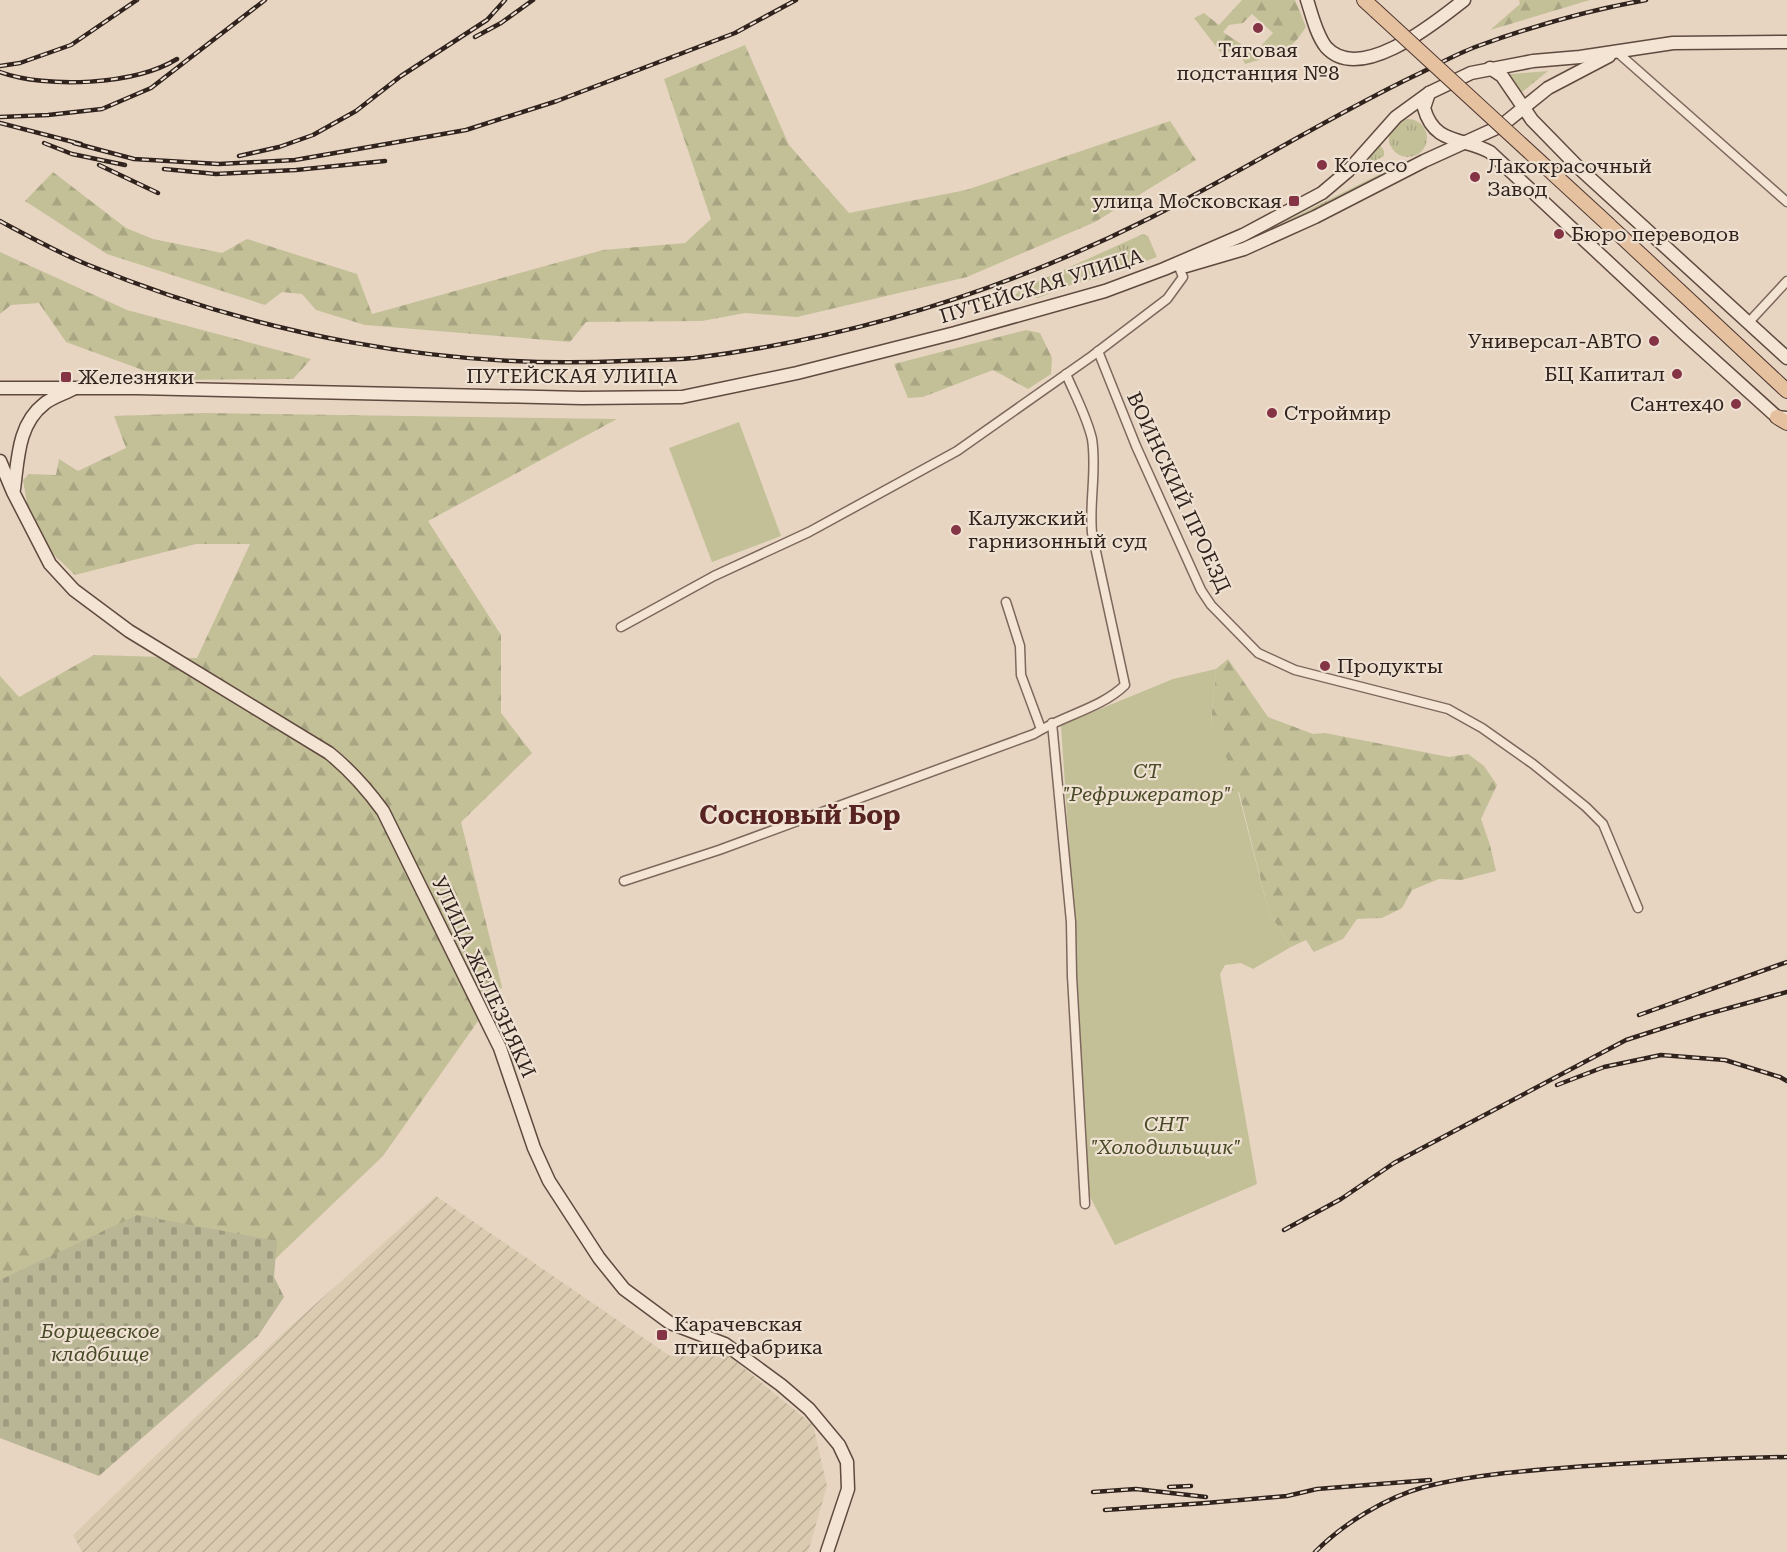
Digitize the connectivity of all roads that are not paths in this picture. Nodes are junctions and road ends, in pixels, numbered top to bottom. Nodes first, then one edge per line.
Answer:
1 (1306, 0) edge
2 (1364, 0) edge
3 (1450, 0) edge
4 (1464, 0) edge
5 (1442, 18) junction
6 (1785, 43) edge
7 (1617, 52) junction
8 (1490, 68) junction
9 (1429, 93) junction
10 (1524, 109) junction
11 (1467, 142) junction
12 (1787, 202) edge
13 (1179, 267) junction
14 (1164, 269) junction
15 (1787, 281) edge
16 (1749, 322) junction
17 (1098, 351) junction
18 (1787, 358) edge
19 (1066, 374) junction
20 (77, 387) junction
21 (0, 388) edge
22 (1787, 391) edge
23 (1784, 419) edge
24 (0, 461) edge
25 (13, 492) junction
26 (1005, 602) dead end
27 (621, 627) dead end
28 (1052, 723) junction
29 (1041, 729) junction
30 (624, 880) dead end
31 (1638, 908) dead end
32 (1085, 1204) dead end
33 (827, 1552) edge

1 - 5 street
2 - 22 main road, bridge
3 - 5 street
4 - 5 street
6 - 7 street, ПУТЕЙСКАЯ УЛИЦА
7 - 8 street, ПУТЕЙСКАЯ УЛИЦА
7 - 10 street, ПУТЕЙСКАЯ УЛИЦА
7 - 12 street
8 - 9 street, ПУТЕЙСКАЯ УЛИЦА
8 - 10 street
9 - 11 street
9 - 14 street, ПУТЕЙСКАЯ УЛИЦА
10 - 11 street, ПУТЕЙСКАЯ УЛИЦА
10 - 16 street
11 - 13 street, ПУТЕЙСКАЯ УЛИЦА
11 - 23 street
13 - 14 street, ПУТЕЙСКАЯ УЛИЦА
13 - 17 street
14 - 20 street, ПУТЕЙСКАЯ УЛИЦА
15 - 16 street
16 - 18 street
17 - 19 street
17 - 31 street, ВОИНСКИЙ ПРОЕЗД
19 - 27 street
19 - 28 street
20 - 21 street, ПУТЕЙСКАЯ УЛИЦА
20 - 25 street
24 - 25 street, УЛИЦА ЖЕЛЕЗНЯКИ
25 - 33 street, УЛИЦА ЖЕЛЕЗНЯКИ
26 - 29 street
28 - 29 street
28 - 32 street
29 - 30 street

